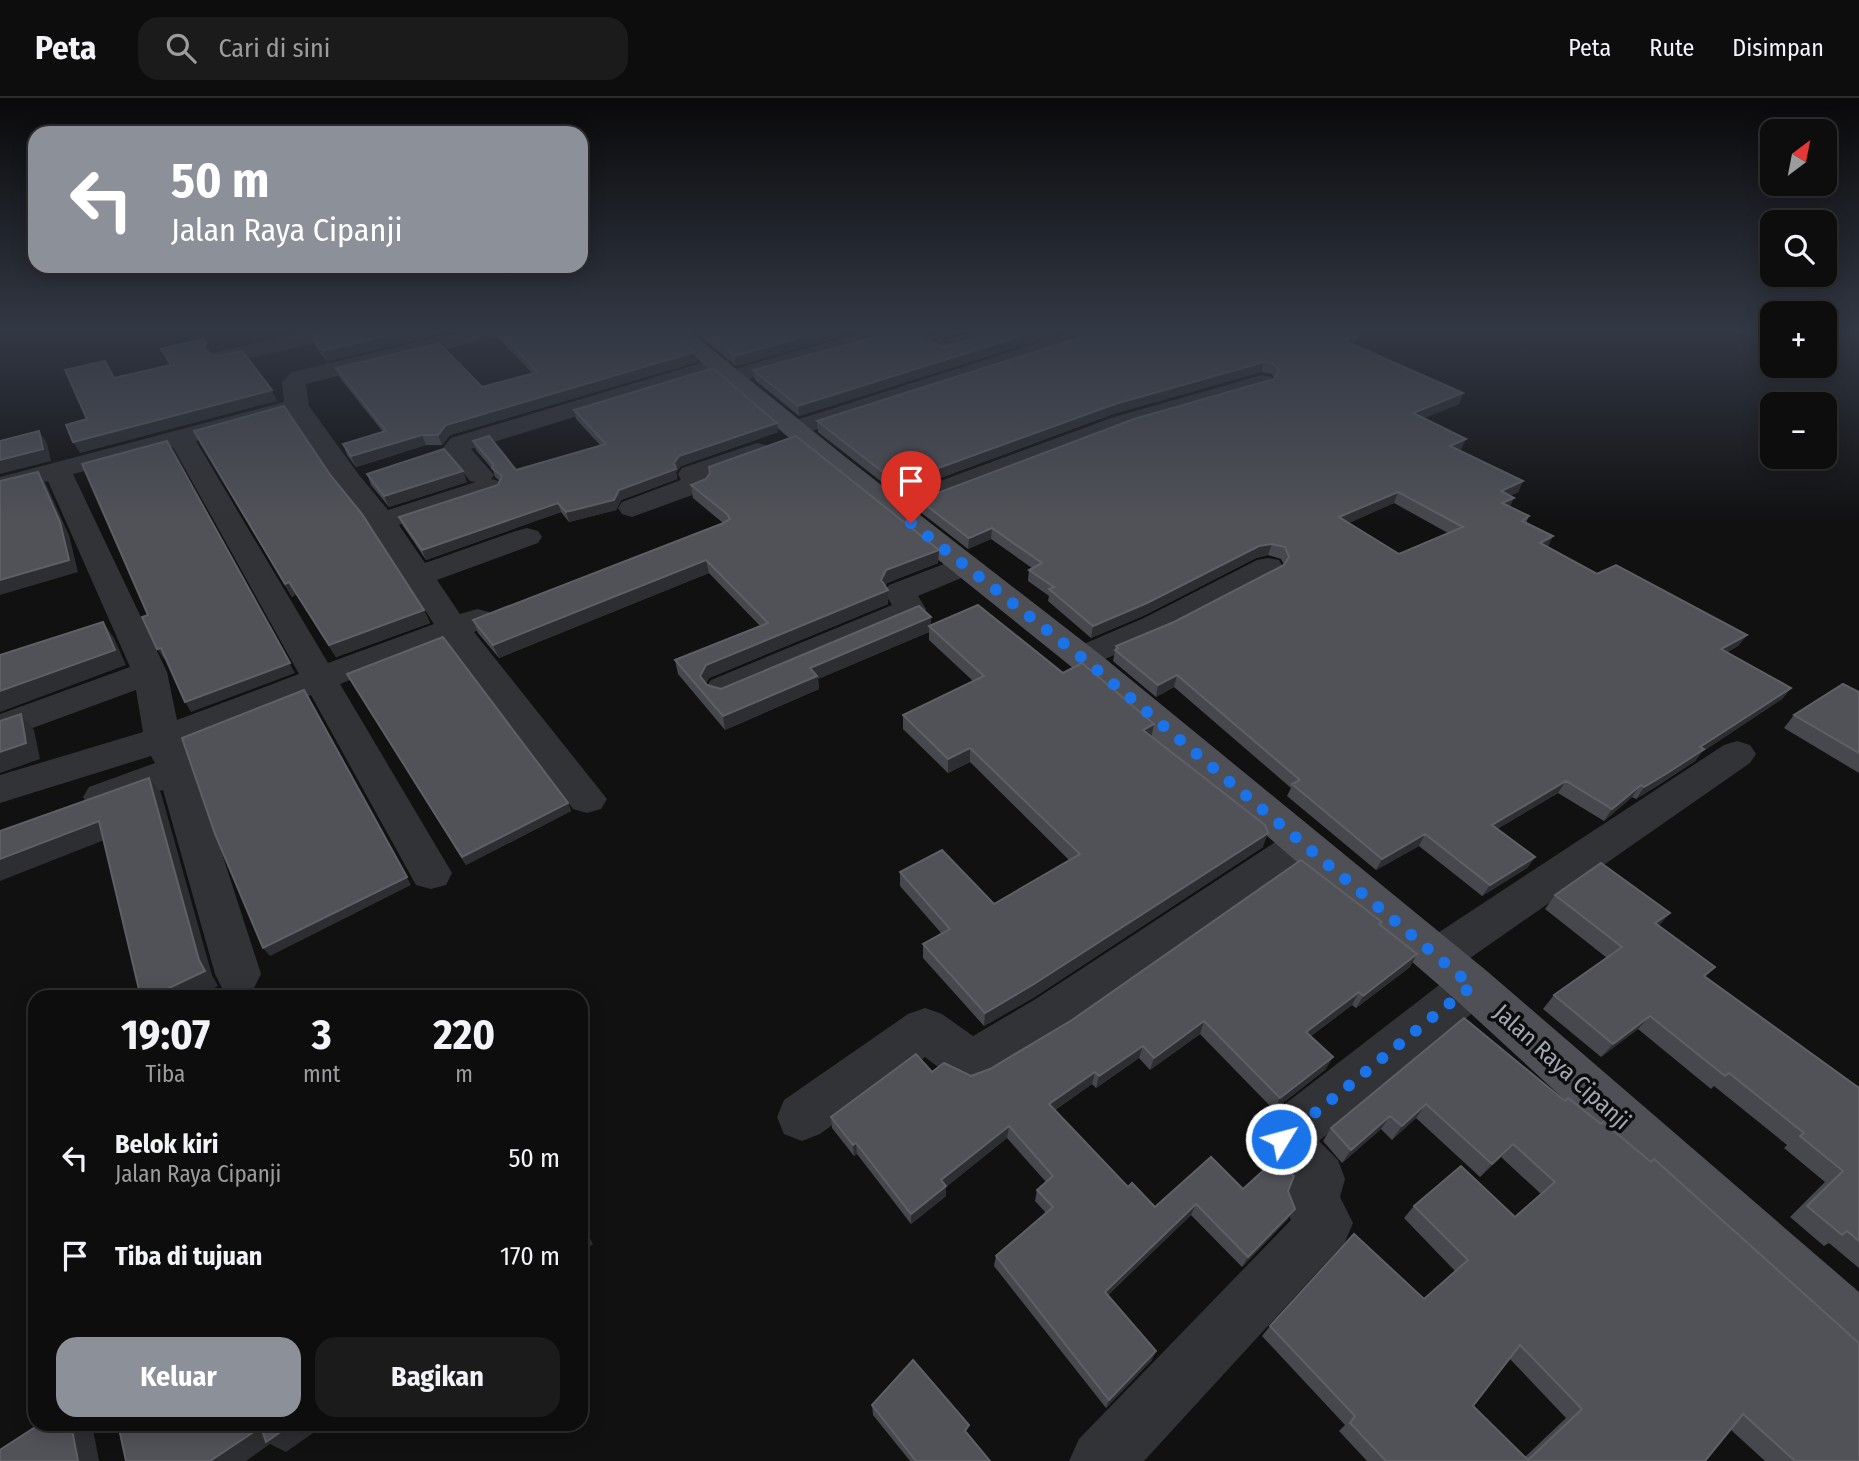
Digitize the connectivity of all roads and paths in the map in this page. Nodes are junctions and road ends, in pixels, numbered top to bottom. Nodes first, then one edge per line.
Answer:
1 (296, 394) edge
2 (643, 394) edge
3 (752, 394) edge
4 (911, 394) edge
5 (1222, 394) edge
6 (297, 405) junction
7 (798, 432) junction
8 (180, 436) junction
9 (57, 469) junction
10 (0, 485) edge
11 (632, 508) dead end
12 (893, 508) junction
13 (382, 521) junction
14 (527, 537) dead end
15 (1268, 568) dead end
16 (977, 574) junction
17 (419, 576) junction
18 (505, 608) edge
19 (453, 628) junction
20 (1082, 658) junction
21 (150, 672) junction
22 (317, 679) junction
23 (723, 688) edge
24 (0, 727) edge
25 (169, 754) junction
26 (1737, 754) dead end
27 (0, 789) edge
28 (587, 799) dead end
29 (63, 812) edge
30 (1303, 844) junction
31 (431, 873) dead end
32 (1454, 972) junction
33 (238, 974) dead end
34 (802, 1117) dead end
35 (1859, 1330) edge
36 (1101, 1461) edge

1 - 6 street
2 - 13 street
3 - 7 main road, Jalan Raya Cipanji
4 - 7 street
5 - 12 street
6 - 8 street
6 - 13 street
7 - 11 street
7 - 12 main road, Jalan Raya Cipanji
8 - 9 street
8 - 22 street
9 - 10 street
9 - 21 street
12 - 16 main road, Jalan Raya Cipanji
13 - 17 street
14 - 17 street
15 - 20 street
16 - 20 main road, Jalan Raya Cipanji
16 - 23 street
17 - 19 street
18 - 19 street
19 - 22 street
19 - 28 street
20 - 30 main road, Jalan Raya Cipanji
21 - 24 street
21 - 25 street
22 - 25 street
22 - 31 street
25 - 27 street
25 - 29 street
25 - 33 street
26 - 32 street
30 - 32 main road, Jalan Raya Cipanji
30 - 34 street
32 - 35 main road, Jalan Raya Cipanji
32 - 36 street

